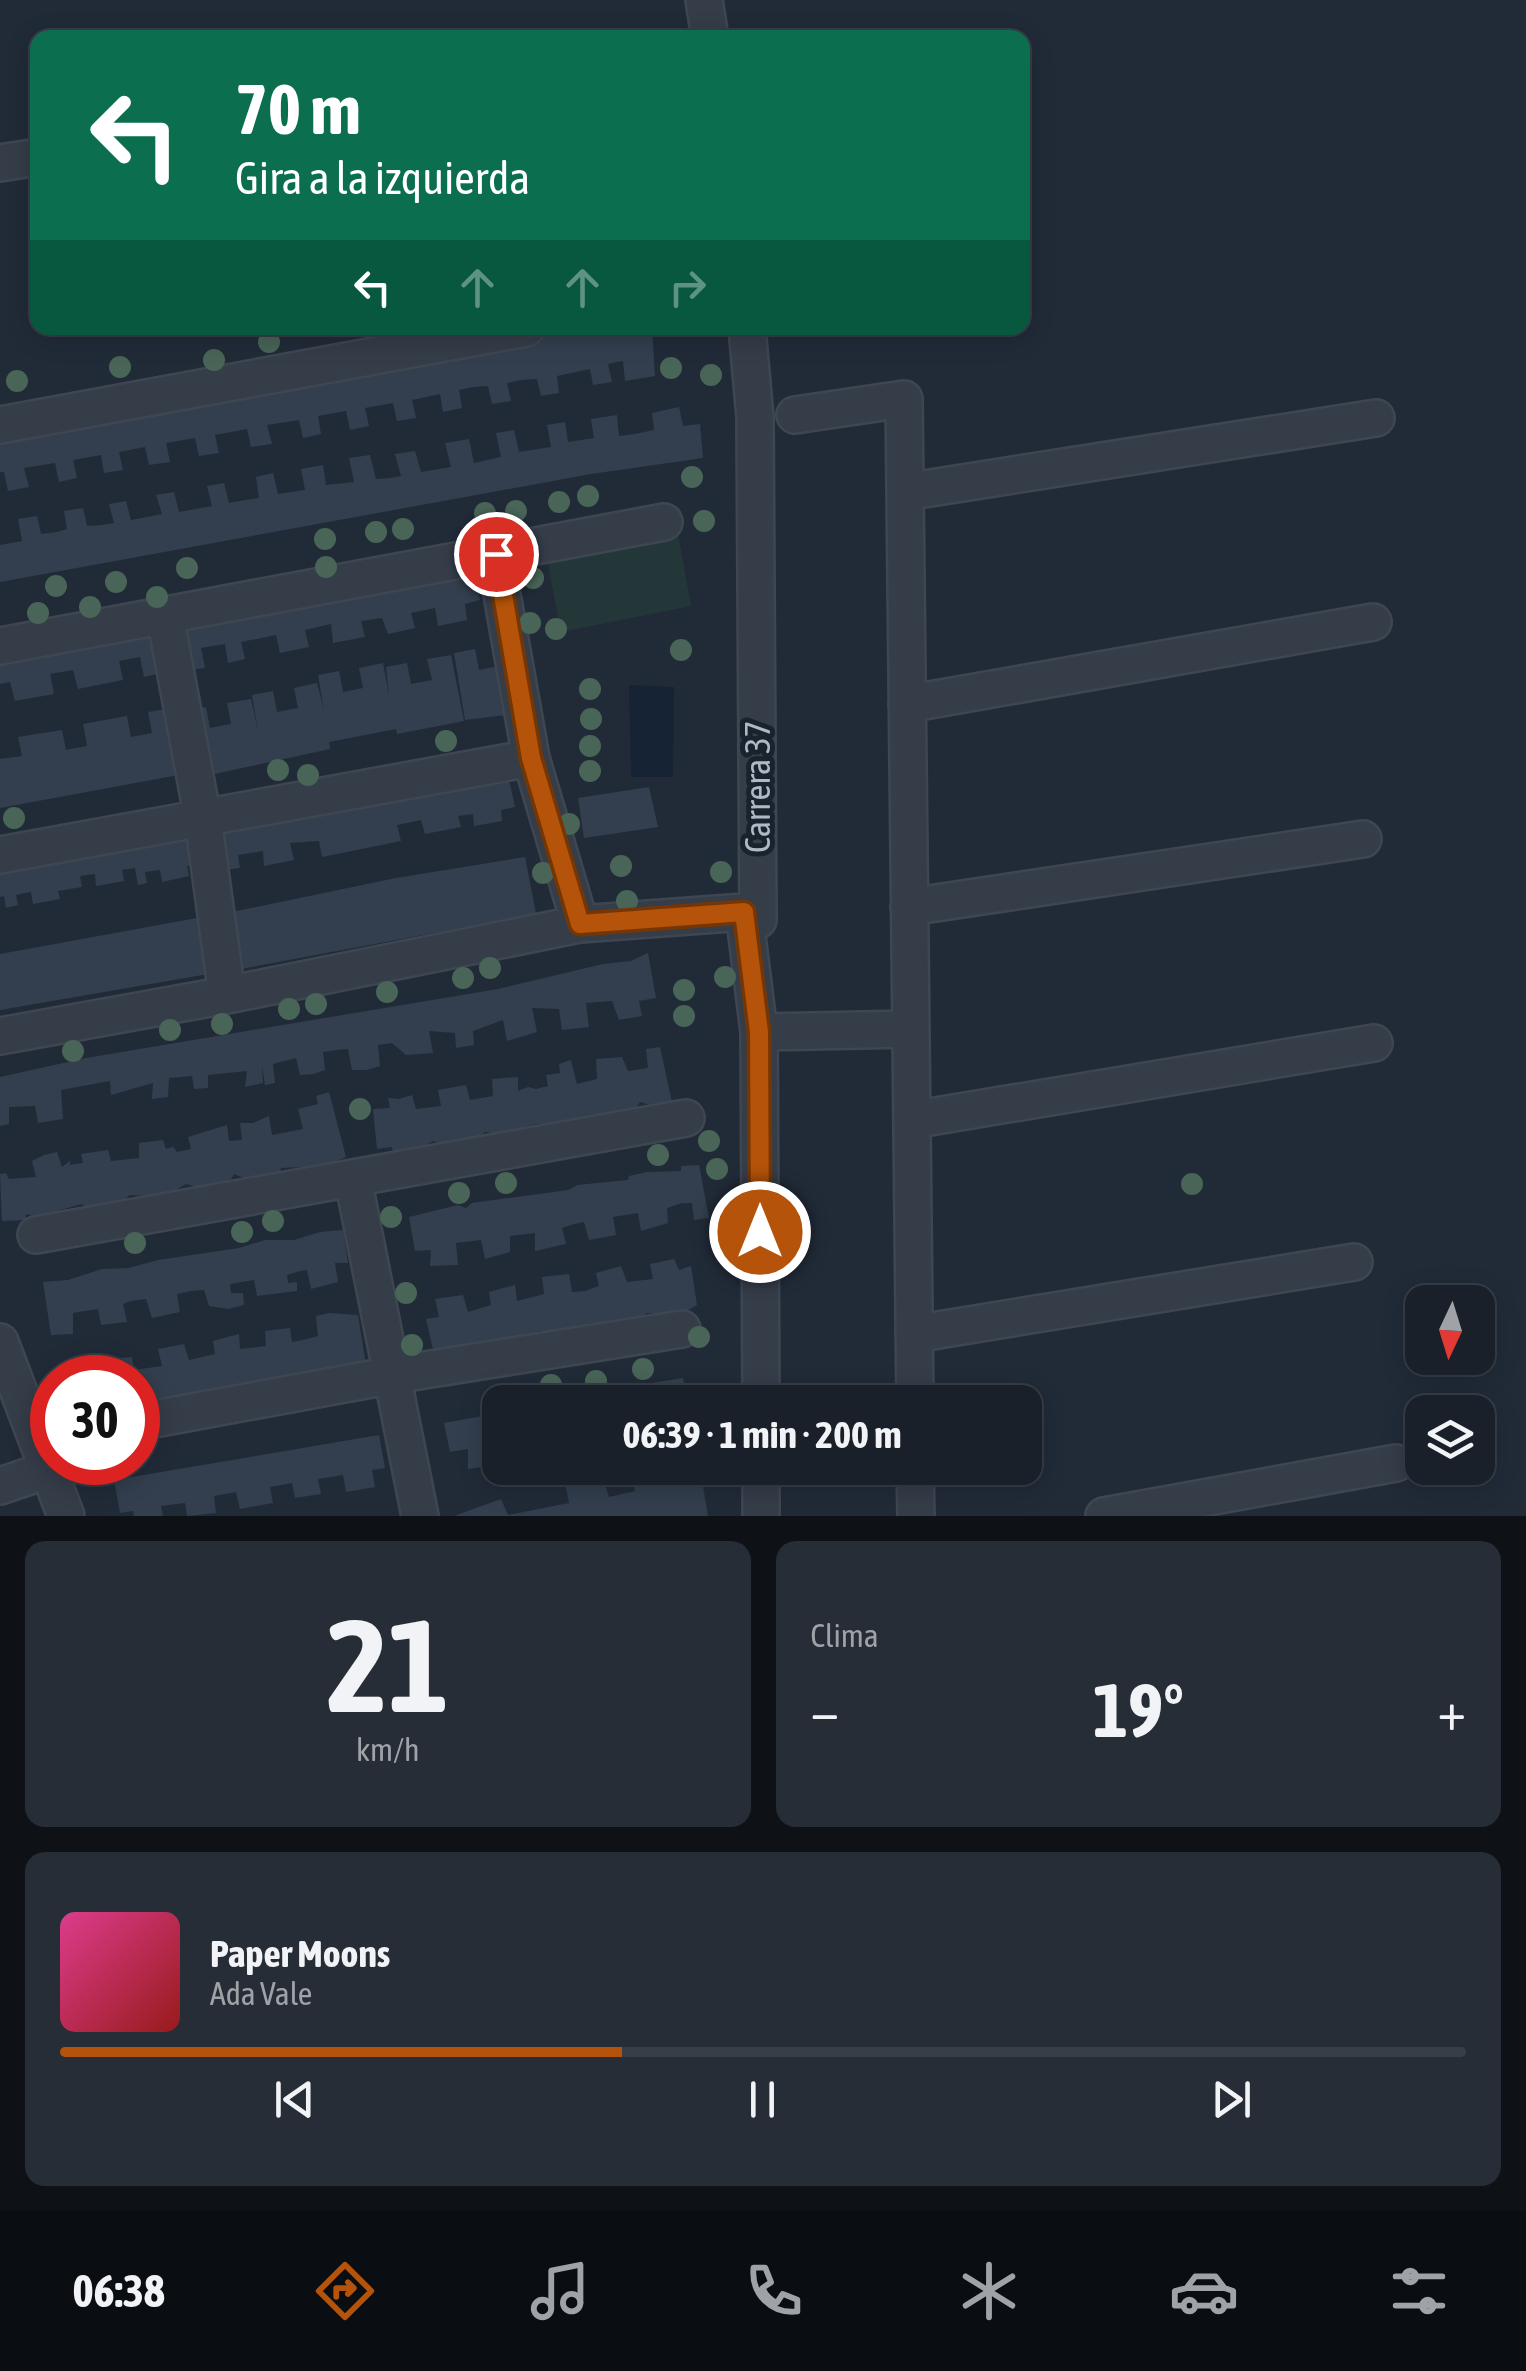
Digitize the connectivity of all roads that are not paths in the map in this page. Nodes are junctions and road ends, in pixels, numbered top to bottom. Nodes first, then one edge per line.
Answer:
1 (704, 0) edge
2 (709, 30) edge
3 (30, 157) edge
4 (0, 163) edge
5 (444, 335) edge
6 (748, 335) edge
7 (409, 338) edge
8 (795, 415) dead end
9 (1376, 418) dead end
10 (0, 425) edge
11 (905, 492) junction
12 (664, 522) dead end
13 (496, 554) junction
14 (165, 616) junction
15 (1373, 622) dead end
16 (0, 646) edge
17 (907, 704) junction
18 (531, 758) junction
19 (203, 818) junction
20 (1363, 840) dead end
21 (0, 855) edge
22 (909, 908) junction
23 (744, 912) junction
24 (580, 924) junction
25 (226, 995) junction
26 (911, 1030) junction
27 (759, 1032) junction
28 (0, 1036) edge
29 (1374, 1043) dead end
30 (686, 1118) dead end
31 (912, 1120) junction
32 (352, 1179) junction
33 (36, 1235) dead end
34 (1354, 1262) dead end
35 (682, 1330) dead end
36 (914, 1334) junction
37 (0, 1342) edge
38 (393, 1375) junction
39 (761, 1385) edge
40 (915, 1385) edge
41 (160, 1418) edge
42 (30, 1419) edge
43 (1396, 1463) dead end
44 (30, 1476) edge
45 (55, 1485) edge
46 (761, 1485) edge
47 (916, 1485) edge
48 (0, 1486) edge
49 (66, 1516) edge
50 (420, 1516) edge
51 (762, 1516) edge
52 (916, 1516) edge
53 (1104, 1516) edge

1 - 2 street
3 - 4 street
5 - 7 street
6 - 23 street, Carrera 37
7 - 10 street
8 - 11 street
9 - 11 street
11 - 17 street
12 - 13 street
13 - 14 street
13 - 18 street
14 - 16 street
14 - 19 street
15 - 17 street
17 - 22 street
18 - 19 street
18 - 24 street
19 - 21 street
19 - 25 street
20 - 22 street
22 - 26 street
23 - 24 street
23 - 27 street
24 - 25 street
25 - 28 street
26 - 27 street
26 - 31 street
27 - 39 street
29 - 31 street
30 - 32 street
31 - 36 street
32 - 33 street
32 - 38 street
34 - 36 street
35 - 38 street
36 - 40 street
37 - 42 street
38 - 41 street
38 - 50 street
43 - 53 street
44 - 48 street
45 - 49 street
46 - 51 street
47 - 52 street

